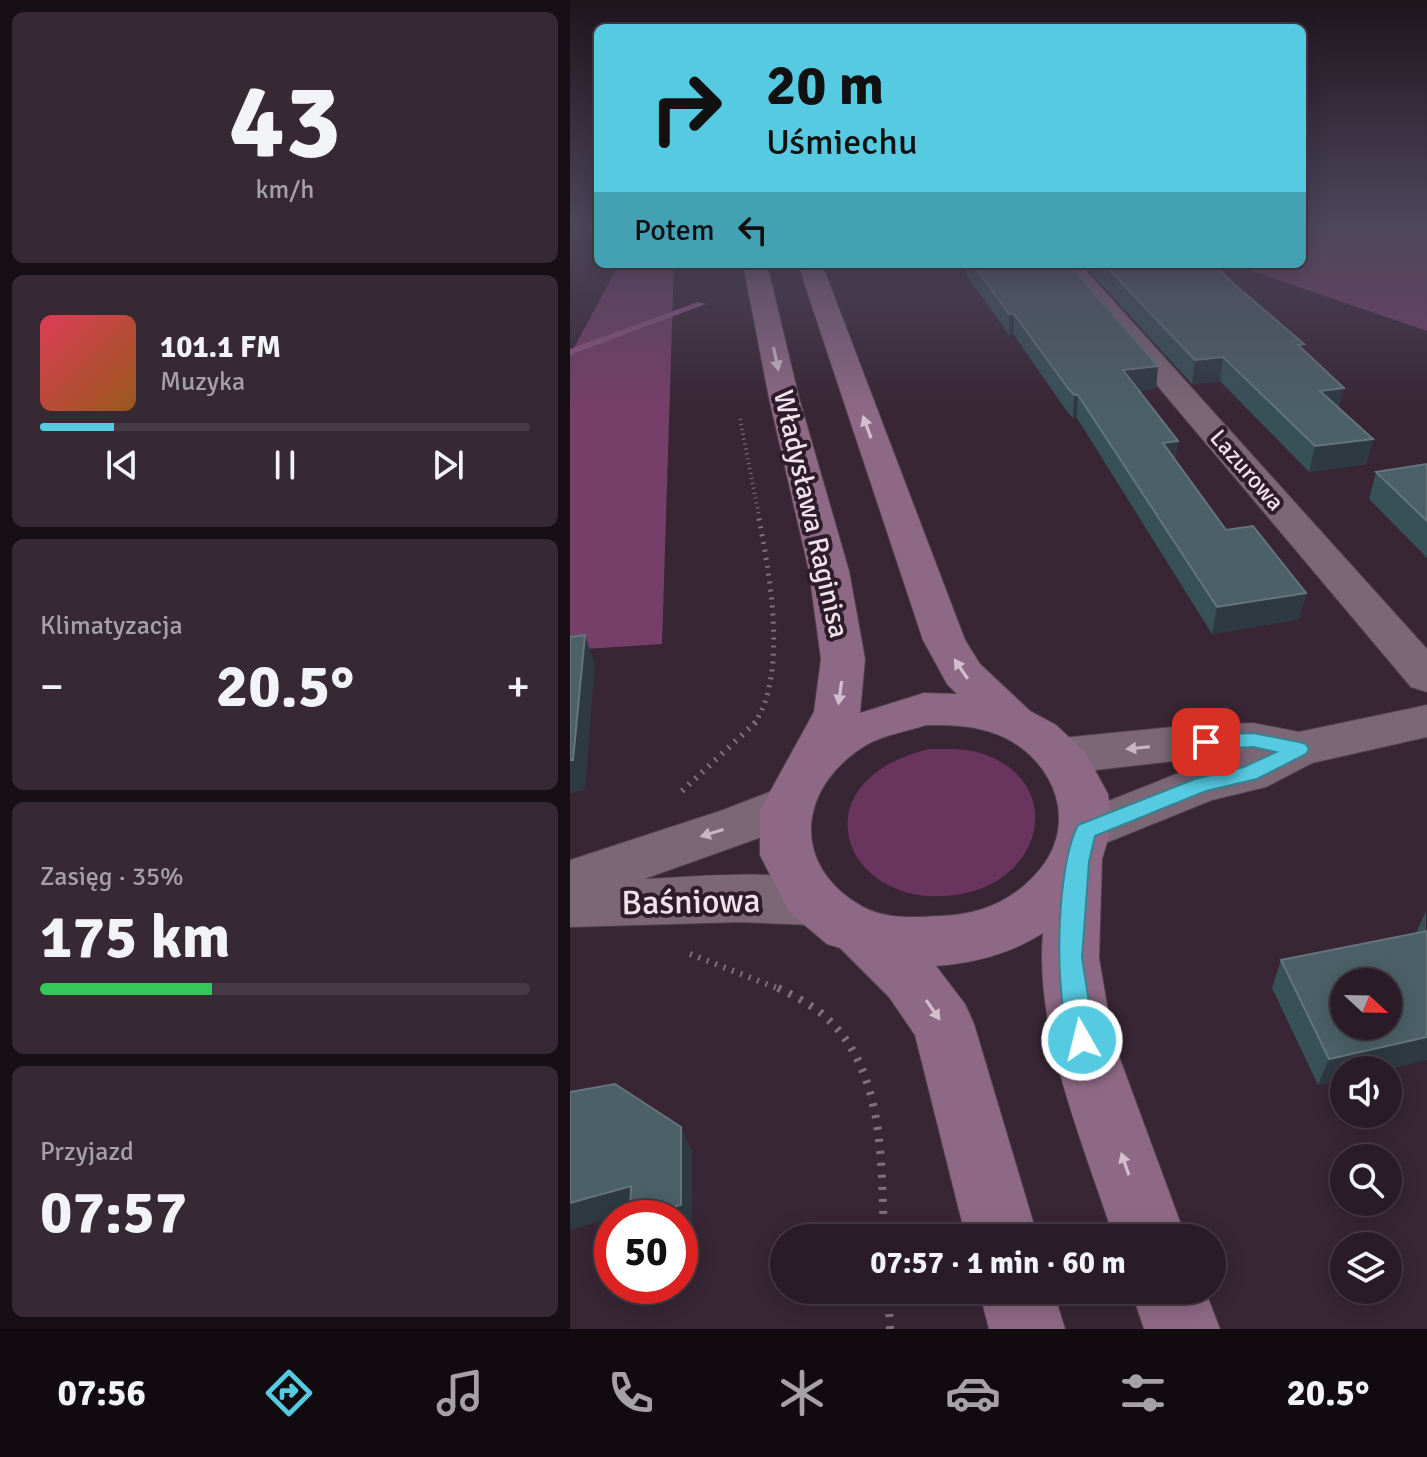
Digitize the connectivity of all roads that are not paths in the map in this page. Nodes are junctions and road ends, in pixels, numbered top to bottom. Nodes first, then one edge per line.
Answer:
1 (760, 288) edge
2 (819, 288) edge
3 (1088, 288) edge
4 (1427, 677) edge
5 (1427, 721) edge
6 (1016, 723) junction
7 (1299, 749) junction
8 (1061, 756) junction
9 (811, 760) junction
10 (785, 805) junction
11 (1082, 846) junction
12 (570, 882) edge
13 (570, 904) edge
14 (837, 918) junction
15 (998, 1224) edge
16 (1145, 1224) edge
17 (1020, 1304) edge
18 (1173, 1304) edge
19 (1027, 1329) edge
20 (1182, 1329) edge

1 -> 9 main road, Władysława Raginisa
6 -> 2 main road
3 - 4 street, Lazurowa
5 - 7 street
6 - 8 main road
6 - 9 main road
7 -> 8 street
7 - 11 street
8 - 11 main road
9 - 10 main road
10 -> 12 street, Baśniowa
10 - 14 main road
11 - 14 main road
16 -> 11 main road
13 - 14 street, Baśniowa
14 -> 15 main road
17 - 19 main road
18 - 20 main road

